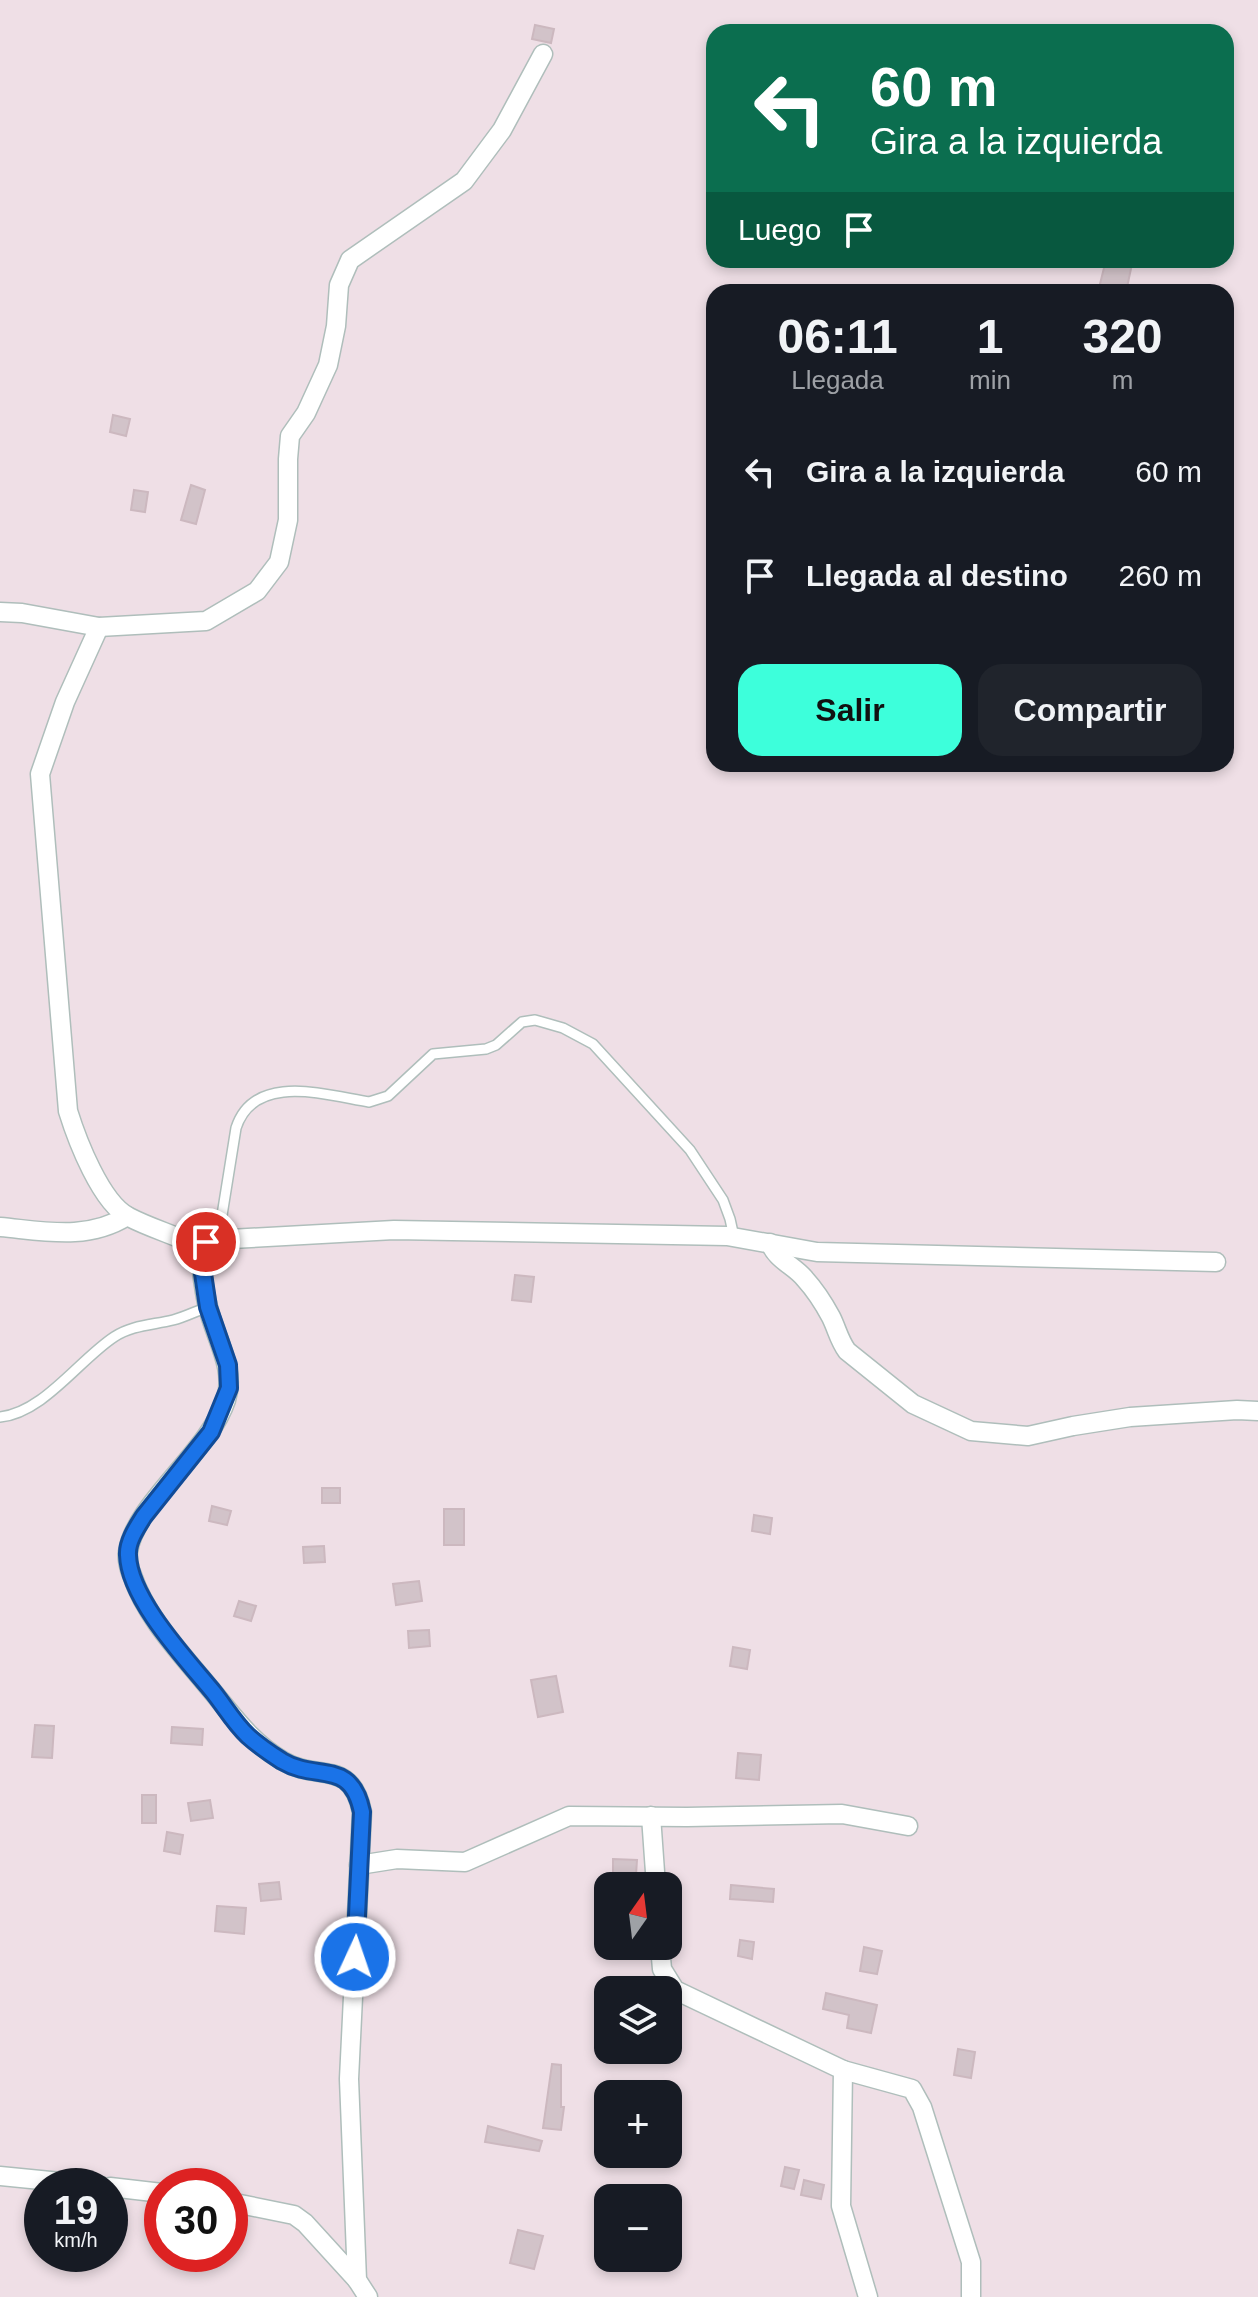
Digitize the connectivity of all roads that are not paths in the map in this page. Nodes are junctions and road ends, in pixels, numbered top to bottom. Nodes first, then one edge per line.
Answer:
1 (543, 54) dead end
2 (0, 612) edge
3 (99, 627) junction
4 (127, 1216) junction
5 (0, 1227) edge
6 (734, 1237) junction
7 (218, 1240) junction
8 (770, 1243) junction
9 (199, 1247) junction
10 (1216, 1262) dead end
11 (208, 1307) junction
12 (1258, 1411) edge
13 (0, 1417) edge
14 (651, 1816) junction
15 (908, 1826) dead end
16 (359, 1865) junction
17 (655, 1872) edge
18 (661, 1960) edge
19 (843, 2070) junction
20 (0, 2176) edge
21 (24, 2178) edge
22 (248, 2206) edge
23 (357, 2280) junction
24 (368, 2297) edge
25 (868, 2297) edge
26 (971, 2297) edge

1 - 3 street
2 - 3 street
3 - 4 street
4 - 5 street
4 - 9 street
6 - 7 street
6 - 7 lane
6 - 8 street
7 - 9 street
8 - 10 street
8 - 12 street
9 - 11 street
11 - 13 lane
11 - 16 street
14 - 15 street
14 - 16 street
14 - 17 street
16 - 23 street
18 - 19 street
19 - 25 street
19 - 26 street
20 - 21 street
22 - 23 street
23 - 24 street

